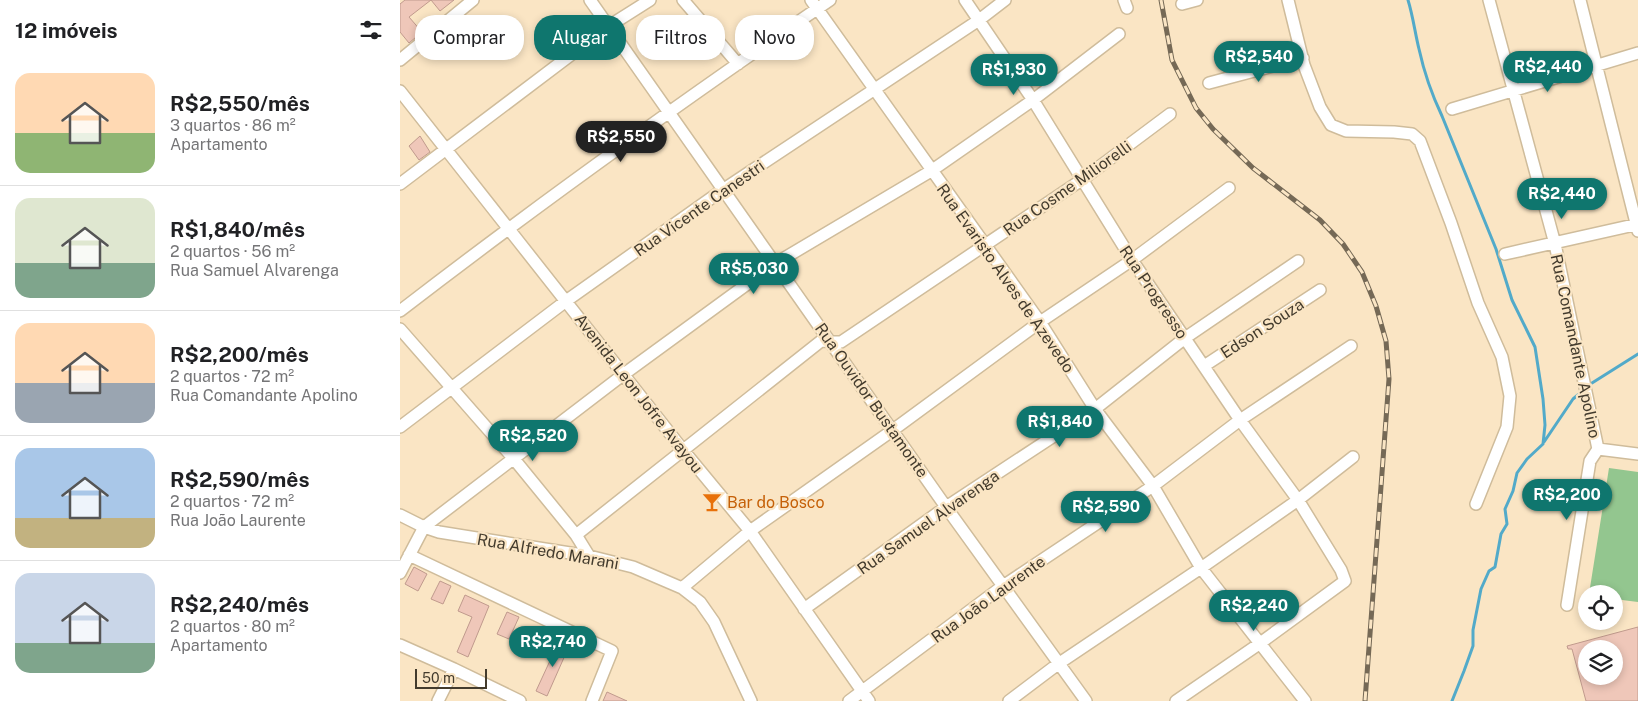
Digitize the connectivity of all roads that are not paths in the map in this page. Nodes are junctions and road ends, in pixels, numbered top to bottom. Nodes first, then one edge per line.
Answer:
1 (473, 0) edge
2 (590, 0) edge
3 (650, 0) edge
4 (683, 0) edge
5 (830, 0) edge
6 (965, 0) edge
7 (1005, 0) edge
8 (1197, 0) edge
9 (1288, 0) edge
10 (1490, 0) edge
11 (1580, 0) edge
12 (814, 4) edge
13 (1182, 4) dead end
14 (601, 15) edge
15 (626, 15) edge
16 (979, 20) junction
17 (1119, 34) dead end
18 (626, 50) edge
19 (1638, 53) edge
20 (1303, 58) junction
21 (400, 60) edge
22 (564, 60) edge
23 (738, 64) junction
24 (1595, 65) junction
25 (1209, 83) dead end
26 (874, 90) junction
27 (1513, 90) junction
28 (400, 91) edge
29 (1033, 100) junction
30 (1452, 109) dead end
31 (669, 112) junction
32 (1170, 114) dead end
33 (445, 149) junction
34 (931, 171) junction
35 (1083, 179) junction
36 (400, 184) edge
37 (1229, 188) dead end
38 (724, 189) junction
39 (1638, 227) edge
40 (508, 228) junction
41 (1555, 244) junction
42 (984, 246) junction
43 (1505, 254) dead end
44 (1132, 260) junction
45 (1298, 262) dead end
46 (776, 263) junction
47 (1320, 290) dead end
48 (566, 301) junction
49 (400, 311) edge
50 (1040, 322) junction
51 (400, 329) edge
52 (1185, 338) junction
53 (830, 341) junction
54 (1351, 346) dead end
55 (1204, 366) junction
56 (624, 374) junction
57 (452, 388) junction
58 (1095, 409) junction
59 (1240, 420) junction
60 (400, 427) edge
61 (894, 430) junction
62 (1598, 449) junction
63 (683, 450) junction
64 (1638, 454) edge
65 (1354, 457) dead end
66 (514, 459) junction
67 (1153, 486) junction
68 (1298, 500) junction
69 (1476, 504) dead end
70 (946, 507) junction
71 (400, 515) edge
72 (424, 527) junction
73 (750, 531) junction
74 (576, 535) junction
75 (409, 555) junction
76 (589, 556) junction
77 (1201, 568) junction
78 (400, 573) edge
79 (1003, 586) junction
80 (682, 588) junction
81 (1567, 606) dead end
82 (804, 609) junction
83 (1259, 644) junction
84 (400, 645) edge
85 (1058, 664) junction
86 (454, 669) junction
87 (865, 697) edge
88 (438, 701) edge
89 (520, 701) edge
90 (592, 701) edge
91 (751, 701) edge
92 (849, 701) edge
93 (1010, 701) edge
94 (1086, 701) edge
95 (1176, 701) edge
96 (1305, 701) edge

1 - 21 street
2 - 14 street, Rua Ouvidor Bustamonte
3 - 15 street
4 - 23 street
5 - 12 street
6 - 16 street, Rua Progresso
7 - 16 street, Rua Vicente Canestri
8 - 13 street
9 - 20 street
10 - 27 street, Rua Comandante Apolino
11 - 24 street
12 - 23 street
12 - 26 street, Rua Evaristo Alves de Azevedo
16 - 26 street, Rua Vicente Canestri
16 - 29 street, Rua Progresso
17 - 29 street
18 - 31 street, Rua Ouvidor Bustamonte
19 - 24 street
20 - 25 street
20 - 69 street
22 - 33 street
23 - 31 street
24 - 27 street
24 - 39 street
26 - 34 street, Rua Evaristo Alves de Azevedo
26 - 38 street, Rua Vicente Canestri
27 - 30 street
27 - 41 street, Rua Comandante Apolino
28 - 33 street, Avenida Leon Jofre Avayou
29 - 34 street
29 - 35 street, Rua Progresso
31 - 38 street, Rua Ouvidor Bustamonte
31 - 40 street
32 - 35 street, Rua Cosme Miliorelli
33 - 36 street
33 - 40 street, Avenida Leon Jofre Avayou
34 - 42 street, Rua Evaristo Alves de Azevedo
34 - 46 street
35 - 42 street, Rua Cosme Miliorelli
35 - 44 street, Rua Progresso
37 - 44 street
38 - 46 street, Rua Ouvidor Bustamonte
38 - 48 street, Rua Vicente Canestri
39 - 41 street
40 - 48 street, Avenida Leon Jofre Avayou
40 - 49 street
41 - 43 street
41 - 62 street, Rua Comandante Apolino
42 - 50 street, Rua Evaristo Alves de Azevedo
42 - 53 street, Rua Cosme Miliorelli
44 - 50 street
44 - 52 street, Rua Progresso
45 - 52 street, Rua Samuel Alvarenga
46 - 53 street, Rua Ouvidor Bustamonte
46 - 56 street
47 - 55 street, Edson Souza
48 - 56 street, Avenida Leon Jofre Avayou
48 - 57 street, Rua Vicente Canestri
50 - 58 street, Rua Evaristo Alves de Azevedo
50 - 61 street
51 - 57 street
52 - 55 street, Rua Progresso
52 - 58 street, Rua Samuel Alvarenga
53 - 61 street, Rua Ouvidor Bustamonte
53 - 63 street, Rua Cosme Miliorelli
54 - 59 street, Rua João Laurente
55 - 59 street, Rua Progresso
56 - 63 street, Avenida Leon Jofre Avayou
56 - 66 street
57 - 60 street, Rua Vicente Canestri
57 - 66 street
58 - 67 street, Rua Evaristo Alves de Azevedo
58 - 70 street, Rua Samuel Alvarenga
59 - 67 street, Rua João Laurente
59 - 68 street, Rua Progresso
61 - 70 street, Rua Ouvidor Bustamonte
61 - 73 street
62 - 64 street
62 - 81 street, Rua Comandante Apolino
63 - 73 street, Avenida Leon Jofre Avayou
63 - 74 street, Rua Cosme Miliorelli
65 - 68 street
66 - 72 street
66 - 74 street
67 - 77 street, Rua Evaristo Alves de Azevedo
67 - 79 street, Rua João Laurente
68 - 77 street
68 - 83 street, Rua Progresso
70 - 79 street, Rua Ouvidor Bustamonte
70 - 82 street, Rua Samuel Alvarenga
71 - 72 street, Rua Alfredo Marani
72 - 75 street
72 - 76 street, Rua Alfredo Marani
73 - 80 street
73 - 82 street, Avenida Leon Jofre Avayou
74 - 76 street
75 - 78 street
75 - 90 street
76 - 80 street, Rua Alfredo Marani
77 - 83 street, Rua Evaristo Alves de Azevedo
77 - 85 street
79 - 85 street, Rua Ouvidor Bustamonte
79 - 87 street, Rua João Laurente
80 - 91 street, Rua Alfredo Marani
82 - 87 street, Avenida Leon Jofre Avayou
83 - 95 street
83 - 96 street, Rua Evaristo Alves de Azevedo
84 - 86 street
85 - 93 street
85 - 94 street, Rua Ouvidor Bustamonte
86 - 88 street
86 - 89 street
87 - 92 street, Rua João Laurente

